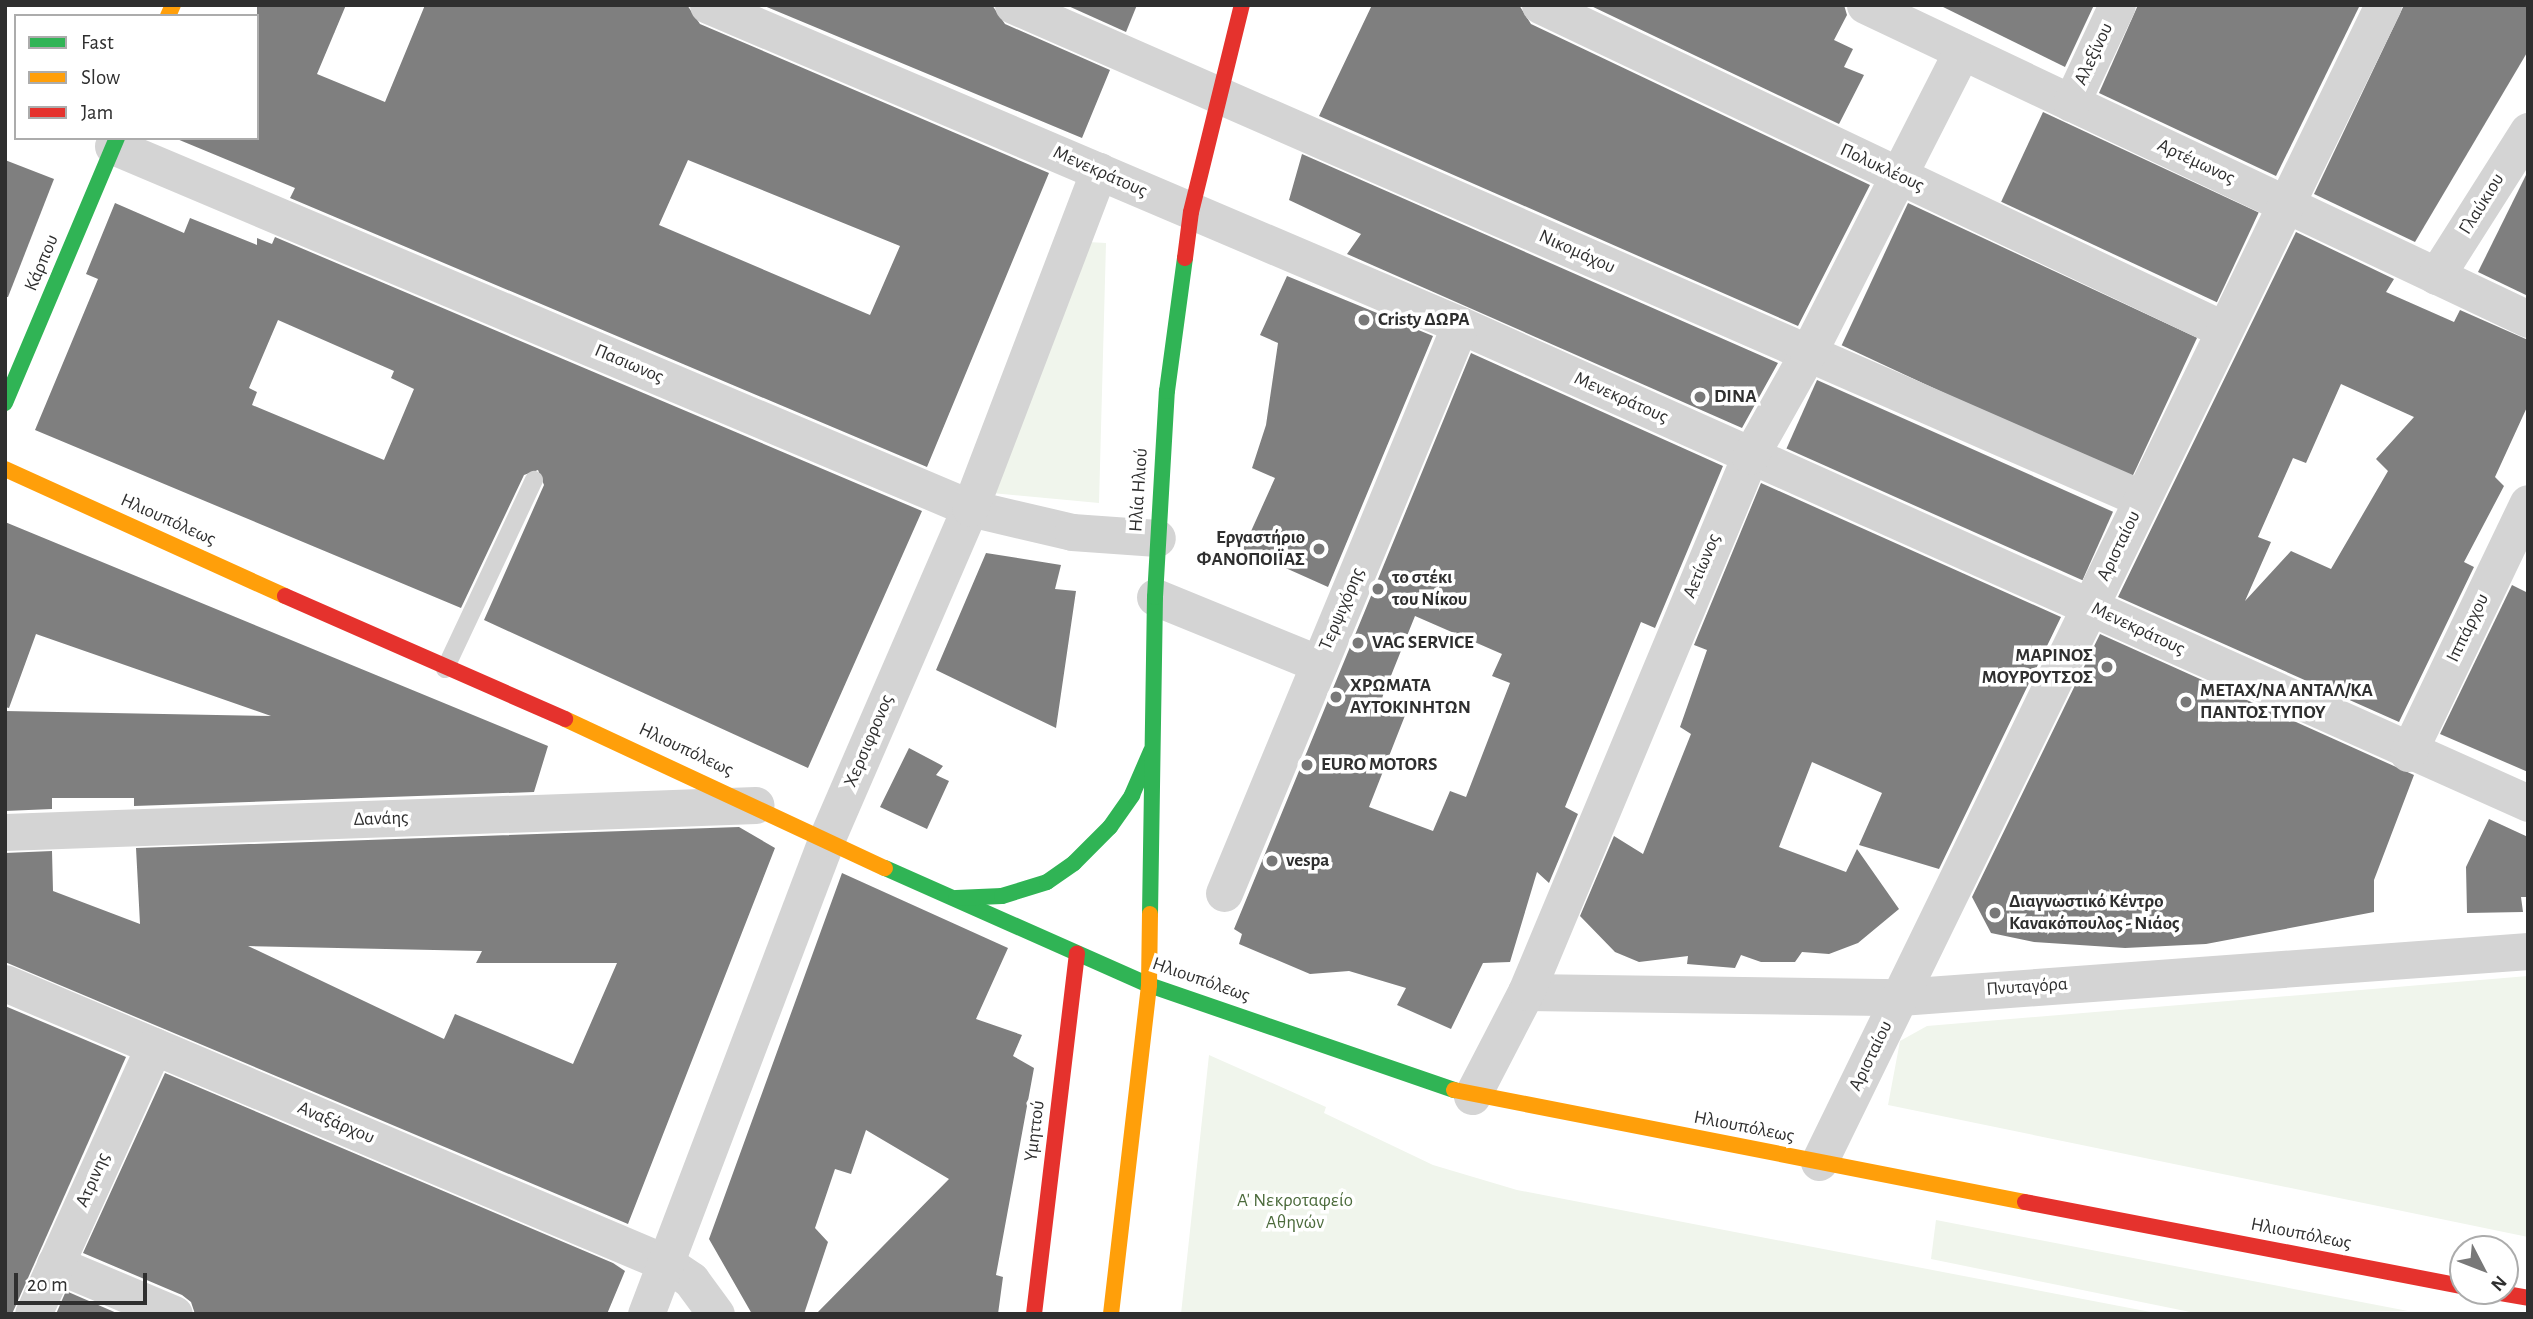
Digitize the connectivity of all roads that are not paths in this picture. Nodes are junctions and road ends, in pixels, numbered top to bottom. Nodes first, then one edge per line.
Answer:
1 (708, 5) edge
2 (1013, 5) edge
3 (1242, 5) edge
4 (1539, 5) edge
5 (1865, 5) edge
6 (2117, 5) edge
7 (2383, 5) edge
8 (1962, 51) junction
9 (1218, 95) junction
10 (2071, 103) junction
11 (2528, 131) edge
12 (115, 142) edge
13 (1099, 171) junction
14 (1900, 177) junction
15 (2286, 204) junction
16 (1191, 212) junction
17 (2436, 276) junction
18 (2528, 319) edge
19 (1460, 325) junction
20 (2224, 330) junction
21 (1808, 353) junction
22 (5, 403) edge
23 (1750, 456) junction
24 (5, 469) edge
25 (534, 480) dead end
26 (2141, 499) junction
27 (2528, 503) edge
28 (970, 508) junction
29 (1157, 538) junction
30 (1155, 597) junction
31 (2089, 607) junction
32 (1319, 664) junction
33 (445, 669) junction
34 (1151, 751) junction
35 (2408, 753) junction
36 (2528, 803) edge
37 (756, 805) junction
38 (5, 832) edge
39 (827, 838) junction
40 (1224, 893) dead end
41 (950, 899) junction
42 (2528, 951) edge
43 (1077, 954) junction
44 (5, 983) edge
45 (1149, 985) junction
46 (1526, 992) junction
47 (1899, 997) junction
48 (153, 1046) junction
49 (1472, 1096) junction
50 (1819, 1162) junction
51 (666, 1264) junction
52 (55, 1265) junction
53 (2449, 1283) edge
54 (33, 1314) edge
55 (174, 1314) edge
56 (646, 1314) edge
57 (716, 1314) edge
58 (1034, 1314) edge
59 (1111, 1314) edge

1 - 13 street, Μενεκράτους
2 - 9 street, Νικομάχου
3 - 9 main road, Ηλία Ηλιού
4 - 14 street, Πολυκλέους
5 - 8 street, Αρτέμωνος
6 - 10 street, Αλεξίνου
7 - 15 street, Αρισταίου
8 - 10 street, Αρτέμωνος
8 - 14 street, Αετίωνος
9 - 16 main road, Ηλία Ηλιού
9 - 21 street, Νικομάχου
10 - 15 street, Αρτέμωνος
11 - 17 street, Γλαύκιου
12 - 22 main road, Κάρπου
12 - 28 street, Πασιωνος
13 - 16 street, Μενεκράτους
13 - 28 street, Χερσιφρονος
14 - 20 street, Πολυκλέους
14 - 21 street, Αετίωνος
15 - 17 street, Αρτέμωνος
15 - 20 street, Αρισταίου
16 - 19 street, Μενεκράτους
16 - 29 main road, Ηλία Ηλιού
17 - 18 street, Αρτέμωνος
19 - 23 street, Μενεκράτους
19 - 32 street, Τερψιχόρης
20 - 26 street, Αρισταίου
21 - 23 street, Αετίωνος
21 - 26 street, Νικομάχου
23 - 31 street, Μενεκράτους
23 - 46 street, Αετίωνος
24 - 33 main road, Ηλιουπόλεως
25 - 33 lane
26 - 31 street, Αρισταίου
27 - 35 street, Ιππάρχου
28 - 29 street, Πασιωνος
28 - 39 street, Χερσιφρονος
29 - 30 main road, Ηλία Ηλιού
30 - 32 street
30 - 34 main road, Ηλία Ηλιού
31 - 35 street, Μενεκράτους
31 - 47 street, Αρισταίου
32 - 40 street, Τερψιχόρης
33 - 37 main road, Ηλιουπόλεως
34 - 41 main road
34 - 45 main road, Ηλία Ηλιού
35 - 36 street, Μενεκράτους
37 - 38 street, Δανάης
37 - 39 main road, Ηλιουπόλεως
39 - 41 main road, Ηλιουπόλεως
39 - 51 street, Χερσιφρονος
41 - 43 main road, Ηλιουπόλεως
42 - 47 street, Πνυταγόρα
43 - 45 main road, Ηλιουπόλεως
43 - 58 main road, Υμηττού
44 - 48 street, Αναξάρχου
45 - 49 main road, Ηλιουπόλεως
45 - 59 main road
46 - 47 street, Πνυταγόρα
46 - 49 street, Αετίωνος
47 - 50 street, Αρισταίου
48 - 51 street, Αναξάρχου
48 - 52 street, Ατρινης
49 - 50 main road, Ηλιουπόλεως
50 - 53 main road, Ηλιουπόλεως
51 - 56 street, Χερσιφρονος
51 - 57 street, Αναξάρχου
52 - 54 street, Ατρινης
52 - 55 street

